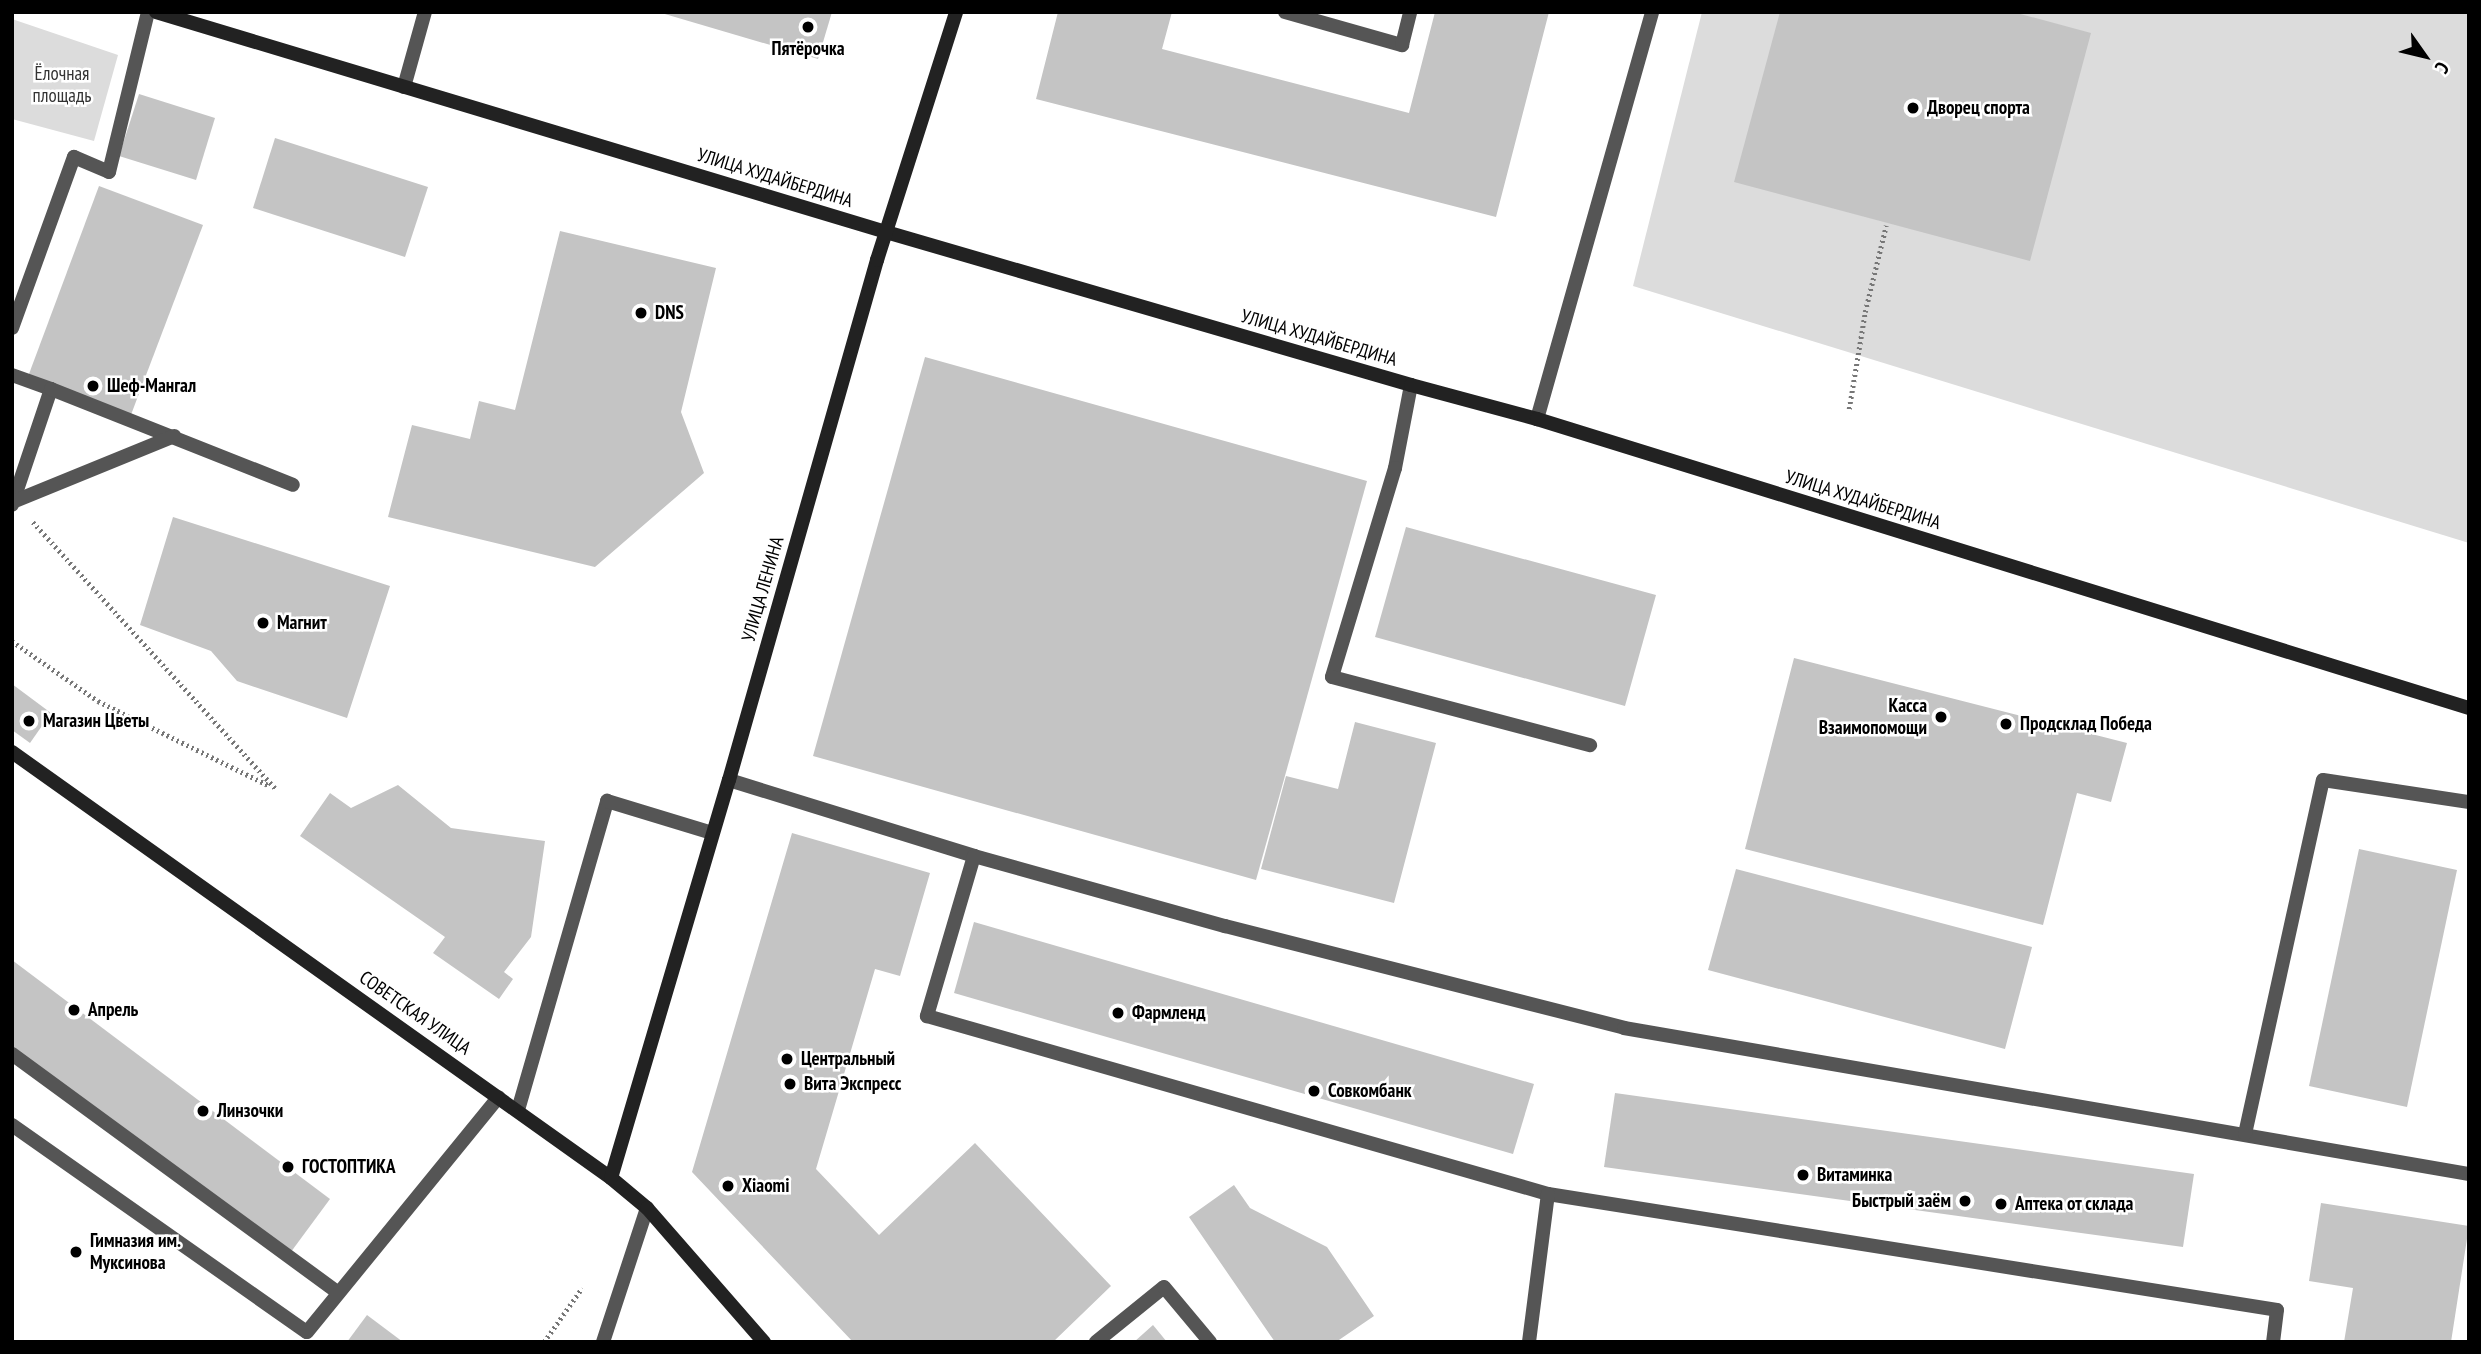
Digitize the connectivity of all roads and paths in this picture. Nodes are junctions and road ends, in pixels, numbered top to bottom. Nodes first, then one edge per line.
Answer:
1 (148, 12) edge
2 (156, 12) edge
3 (425, 12) edge
4 (956, 12) edge
5 (1285, 12) edge
6 (1410, 12) edge
7 (1652, 12) edge
8 (195, 18) edge
9 (404, 87) junction
10 (1886, 226) dead end
11 (886, 232) junction
12 (12, 328) edge
13 (12, 375) edge
14 (1410, 385) junction
15 (51, 389) junction
16 (1849, 409) dead end
17 (1536, 419) junction
18 (174, 436) junction
19 (293, 485) dead end
20 (14, 503) edge
21 (12, 641) edge
22 (2469, 708) edge
23 (1590, 745) dead end
24 (12, 752) edge
25 (729, 780) junction
26 (2469, 802) edge
27 (712, 833) junction
28 (974, 856) junction
29 (12, 1054) edge
30 (499, 1097) junction
31 (518, 1110) junction
32 (12, 1125) edge
33 (2245, 1134) junction
34 (2469, 1174) edge
35 (611, 1178) junction
36 (1548, 1194) junction
37 (647, 1208) junction
38 (582, 1288) dead end
39 (338, 1293) junction
40 (544, 1342) edge
41 (603, 1342) edge
42 (764, 1342) edge
43 (1096, 1342) edge
44 (1210, 1342) edge
45 (1529, 1342) edge
46 (2273, 1342) edge

1 - 12 lane
2 - 8 street, УЛИЦА ХУДАЙБЕРДИНА
3 - 9 lane
4 - 11 street, УЛИЦА ЛЕНИНА
5 - 6 lane
7 - 17 lane
8 - 9 street, УЛИЦА ХУДАЙБЕРДИНА
9 - 11 street, УЛИЦА ХУДАЙБЕРДИНА
10 - 16 path
11 - 14 street, УЛИЦА ХУДАЙБЕРДИНА
11 - 25 street, УЛИЦА ЛЕНИНА
13 - 15 lane
14 - 17 street, УЛИЦА ХУДАЙБЕРДИНА
14 - 23 lane
15 - 18 lane
15 - 20 lane
17 - 22 street, УЛИЦА ХУДАЙБЕРДИНА
18 - 19 lane
18 - 20 lane
20 - 21 path
24 - 30 street, СОВЕТСКАЯ УЛИЦА
25 - 27 street, УЛИЦА ЛЕНИНА
25 - 28 lane
26 - 33 lane
27 - 31 lane
27 - 35 street, УЛИЦА ЛЕНИНА
28 - 33 lane
28 - 36 lane
29 - 39 lane
30 - 31 street, СОВЕТСКАЯ УЛИЦА
30 - 39 lane
31 - 35 street, СОВЕТСКАЯ УЛИЦА
32 - 39 lane
33 - 34 lane
35 - 37 street, СОВЕТСКАЯ УЛИЦА
36 - 45 lane
36 - 46 lane
37 - 41 lane
37 - 42 street, СОВЕТСКАЯ УЛИЦА
38 - 40 path
43 - 44 lane

